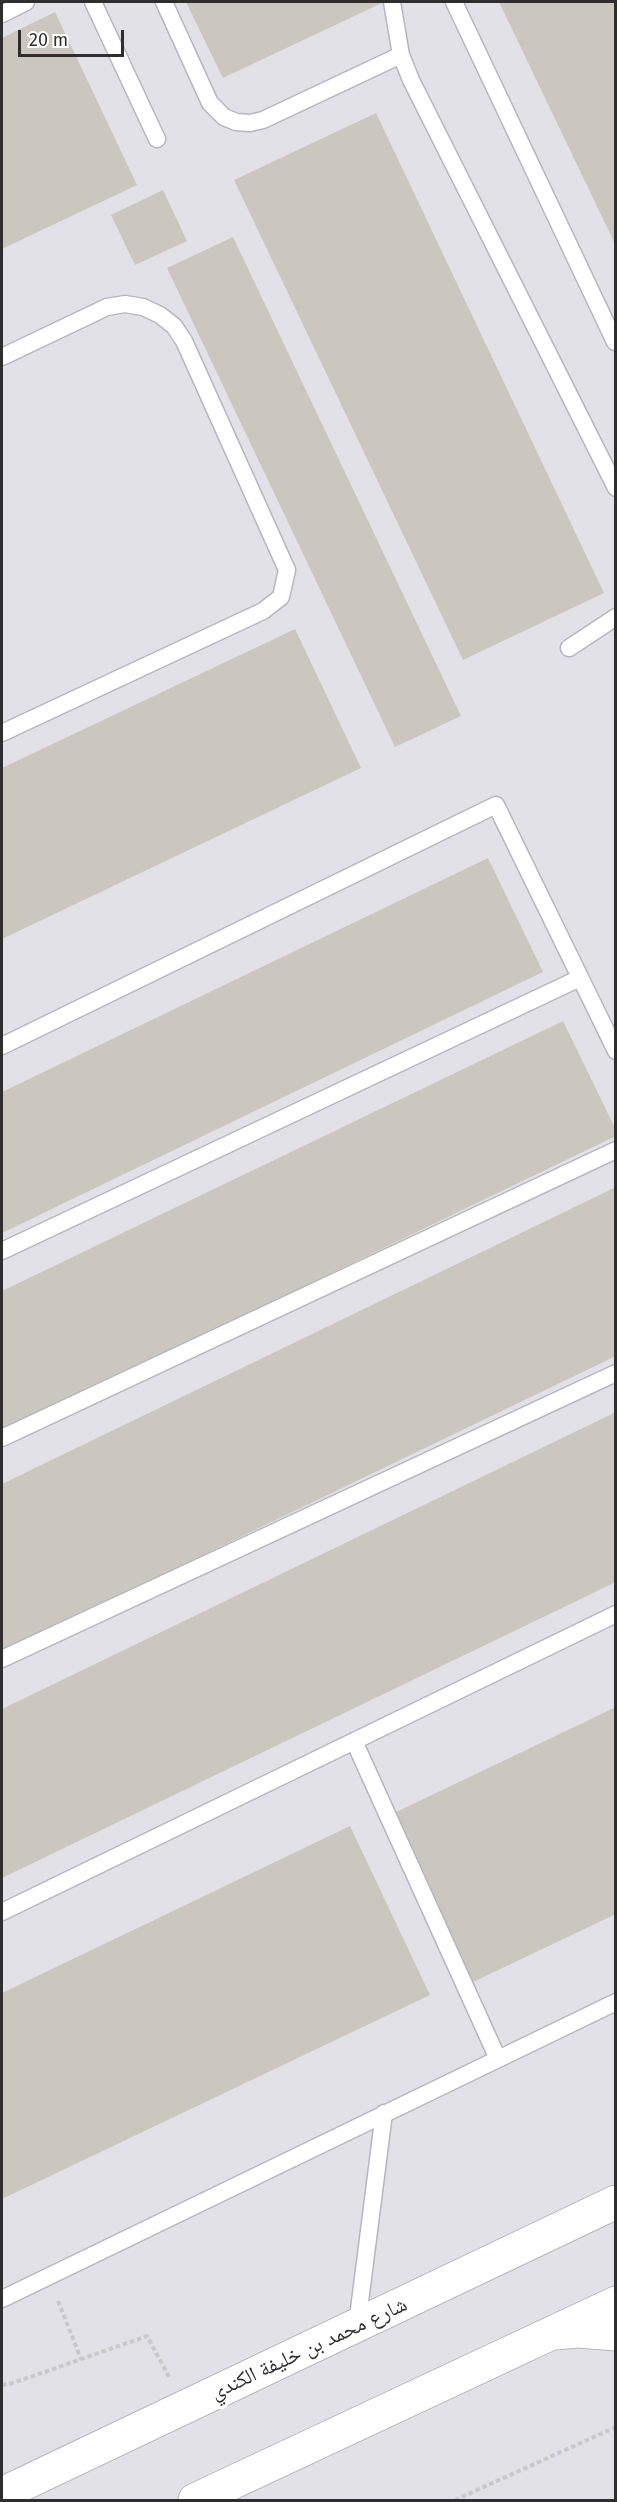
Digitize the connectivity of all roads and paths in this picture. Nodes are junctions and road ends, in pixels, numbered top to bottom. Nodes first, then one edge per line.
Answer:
1 (26, 2) edge
2 (93, 2) edge
3 (164, 2) edge
4 (392, 2) edge
5 (454, 2) edge
6 (2, 14) edge
7 (400, 55) junction
8 (157, 139) dead end
9 (615, 342) edge
10 (2, 357) edge
11 (615, 488) edge
12 (615, 617) edge
13 (569, 648) dead end
14 (2, 733) edge
15 (580, 978) junction
16 (2, 1046) edge
17 (615, 1051) edge
18 (615, 1150) edge
19 (2, 1251) edge
20 (615, 1372) edge
21 (2, 1438) edge
22 (615, 1614) edge
23 (2, 1659) edge
24 (354, 1741) junction
25 (2, 1912) edge
26 (615, 2002) edge
27 (498, 2059) junction
28 (384, 2114) junction
29 (615, 2202) edge
30 (48, 2276) junction
31 (2, 2299) edge
32 (615, 2303) edge
33 (357, 2325) junction
34 (554, 2333) junction
35 (615, 2334) edge
36 (81, 2359) junction
37 (2, 2385) edge
38 (186, 2407) junction
39 (615, 2427) edge
40 (2, 2494) edge
41 (195, 2500) edge
42 (455, 2500) edge

1 - 6 lane
2 - 8 lane
3 - 7 lane
4 - 7 lane
5 - 9 lane
7 - 11 lane
10 - 14 lane
12 - 13 lane
15 - 16 lane
15 - 17 lane
15 - 19 lane
18 - 21 lane
20 - 23 lane
22 - 24 lane
24 - 25 lane
24 - 27 lane
26 - 27 lane
27 - 28 lane
28 - 30 lane
28 - 33 lane
29 - 33 main road, شارع محمد بن خليفة الكندي
30 - 31 lane
30 - 36 path
32 - 34 main road
33 - 38 main road, شارع محمد بن خليفة الكندي
34 - 35 main road
34 - 41 main road
36 - 37 path
36 - 38 path
38 - 40 main road, شارع محمد بن خليفة الكندي
39 - 42 path

